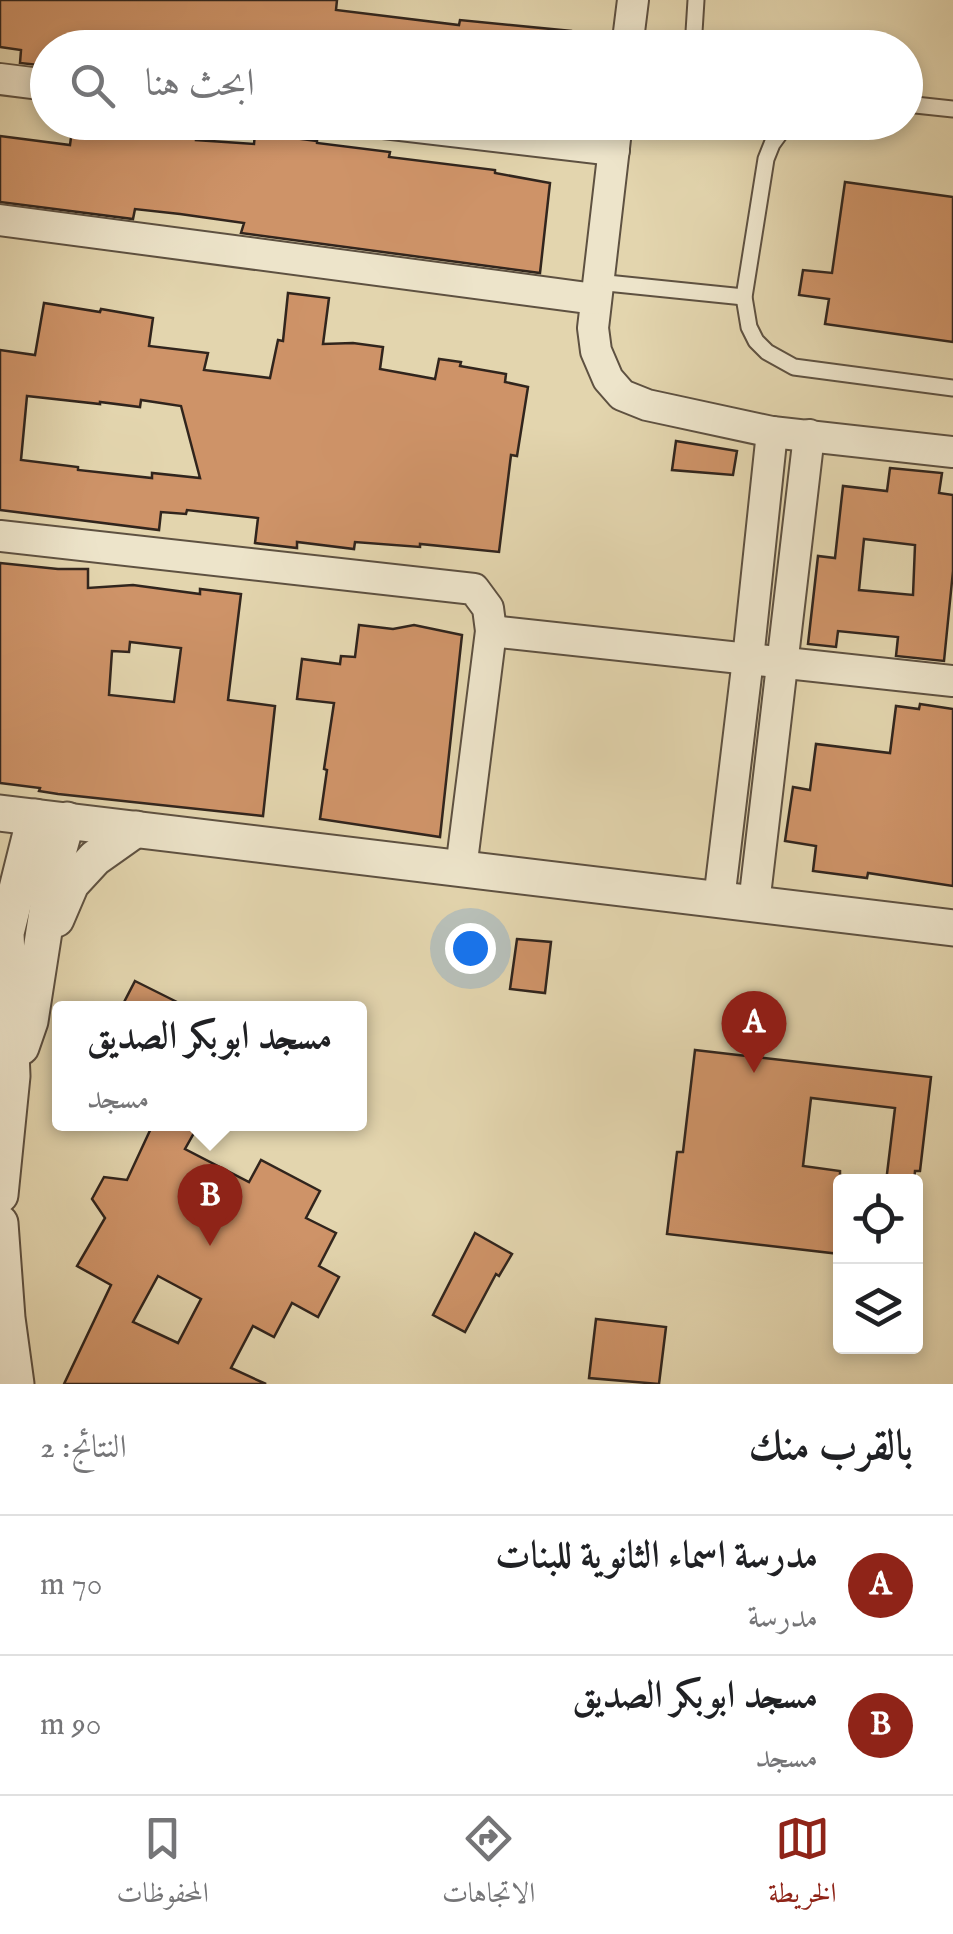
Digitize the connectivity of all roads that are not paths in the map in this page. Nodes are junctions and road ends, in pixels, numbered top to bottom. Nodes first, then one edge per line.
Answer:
1 (632, 0) edge
2 (696, 0) edge
3 (629, 30) edge
4 (694, 30) edge
5 (0, 79) edge
6 (30, 82) edge
7 (923, 106) edge
8 (953, 110) edge
9 (615, 140) edge
10 (775, 140) edge
11 (0, 220) edge
12 (596, 290) junction
13 (744, 297) junction
14 (953, 388) edge
15 (772, 432) junction
16 (808, 435) junction
17 (953, 452) edge
18 (0, 536) edge
19 (491, 631) junction
20 (748, 659) junction
21 (782, 663) junction
22 (953, 681) edge
23 (0, 813) edge
24 (51, 819) junction
25 (136, 829) junction
26 (461, 868) junction
27 (719, 900) junction
28 (754, 904) junction
29 (3, 928) edge
30 (953, 928) edge
31 (43, 947) junction
32 (12, 1076) junction
33 (0, 1194) edge
34 (0, 1223) edge
35 (16, 1384) edge

1 - 3 street
2 - 4 lane
5 - 6 street
7 - 8 lane
9 - 12 street
10 - 13 lane
11 - 12 street
12 - 13 lane
12 - 15 street
13 - 14 lane
15 - 16 street
15 - 20 street
16 - 17 street
16 - 21 street
18 - 19 street
19 - 20 street
19 - 26 street
20 - 21 street
20 - 27 street
21 - 22 street
21 - 28 street
23 - 24 street
24 - 25 street
24 - 29 street
24 - 31 street
25 - 26 street
25 - 31 street
26 - 27 street
27 - 28 street
28 - 30 street
29 - 32 street
31 - 32 street
32 - 33 street
34 - 35 street

